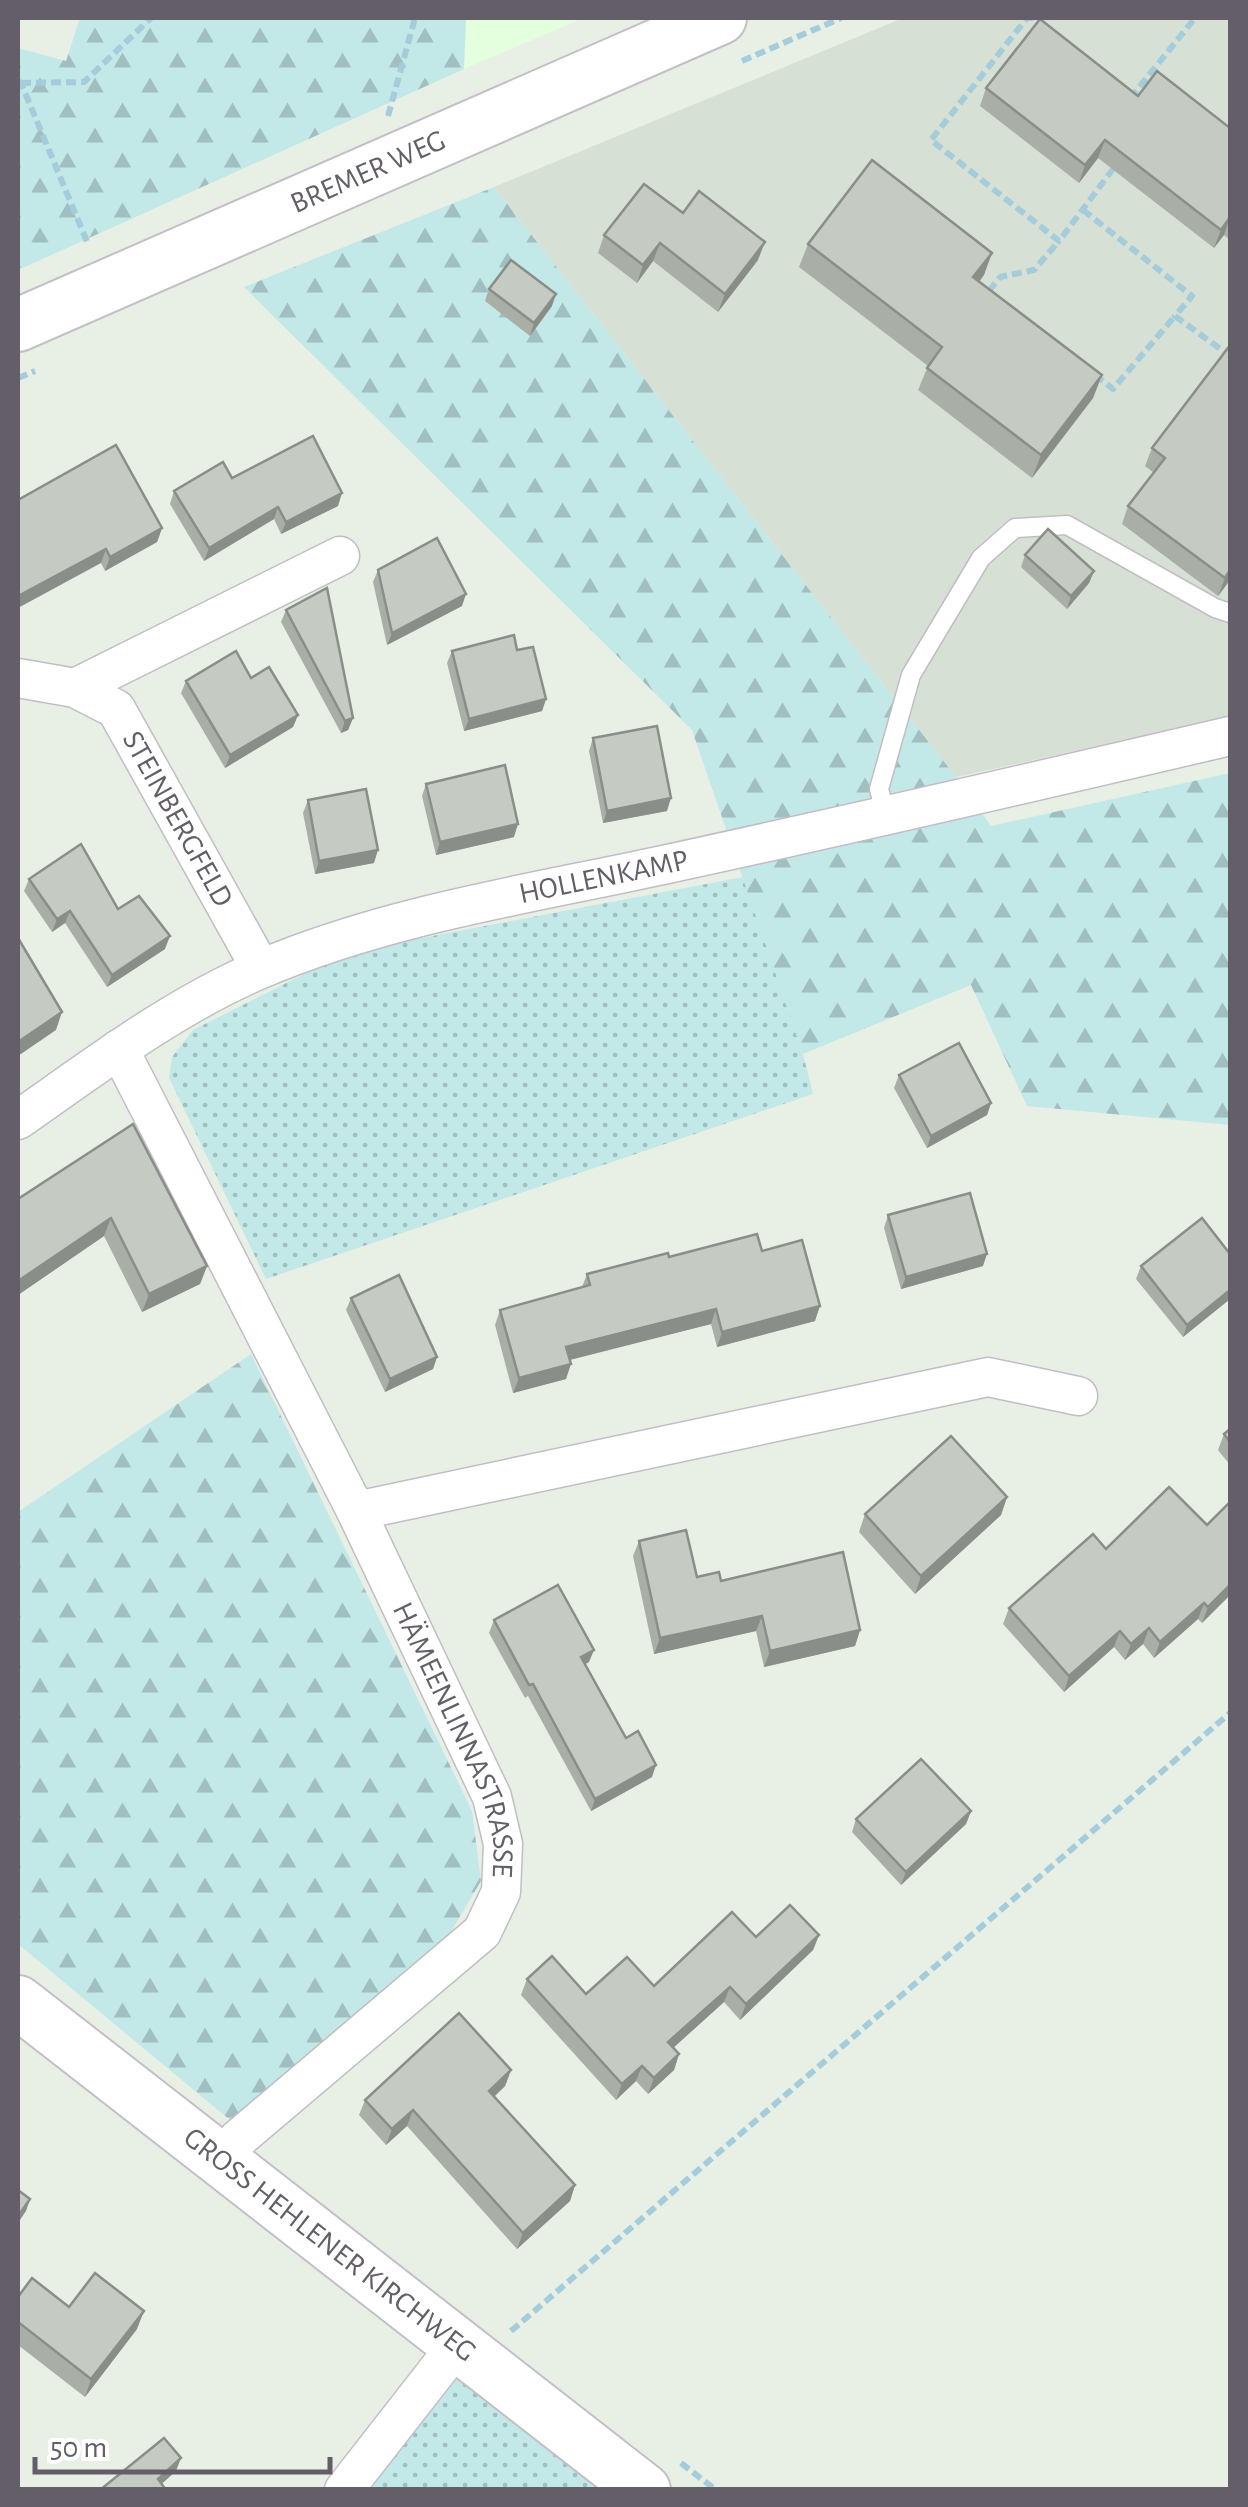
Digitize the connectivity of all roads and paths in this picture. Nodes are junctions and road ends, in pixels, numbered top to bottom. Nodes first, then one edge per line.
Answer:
1 (151, 18) edge
2 (415, 18) edge
3 (720, 18) edge
4 (1032, 18) edge
5 (1195, 18) edge
6 (19, 82) edge
7 (1140, 102) edge
8 (370, 169) junction
9 (1114, 170) edge
10 (1083, 210) junction
11 (1059, 240) junction
12 (106, 285) junction
13 (982, 300) edge
14 (1175, 316) junction
15 (18, 325) edge
16 (1230, 356) edge
17 (1082, 365) edge
18 (340, 556) dead end
19 (1230, 613) edge
20 (18, 678) edge
21 (75, 688) junction
22 (1230, 736) edge
23 (886, 816) junction
24 (261, 969) junction
25 (119, 1049) junction
26 (18, 1120) edge
27 (1078, 1396) dead end
28 (356, 1511) junction
29 (1230, 1713) edge
30 (18, 2002) edge
31 (221, 2159) junction
32 (458, 2344) junction
33 (344, 2490) edge
34 (644, 2490) edge

1 - 6 path
2 - 8 path
3 - 8 main road, BREMER WEG
4 - 11 path
5 - 7 path
6 - 12 path
8 - 12 main road, BREMER WEG
9 - 10 path
10 - 11 path
10 - 14 path
11 - 13 path
12 - 15 main road, BREMER WEG
14 - 16 path
14 - 17 path
18 - 21 street
19 - 23 lane
20 - 21 street, STEINBERGFELD
21 - 24 street, STEINBERGFELD
22 - 23 street, HOLLENKAMP
23 - 24 street, HOLLENKAMP
24 - 25 street, HOLLENKAMP
25 - 26 street, HOLLENKAMP
25 - 28 street, HÄMEENLINNASTRASSE
27 - 28 street
28 - 31 street, HÄMEENLINNASTRASSE
29 - 32 path
30 - 31 main road, GROSS HEHLENER KIRCHWEG
31 - 32 main road, GROSS HEHLENER KIRCHWEG
32 - 33 street
32 - 34 main road, GROSS HEHLENER KIRCHWEG

